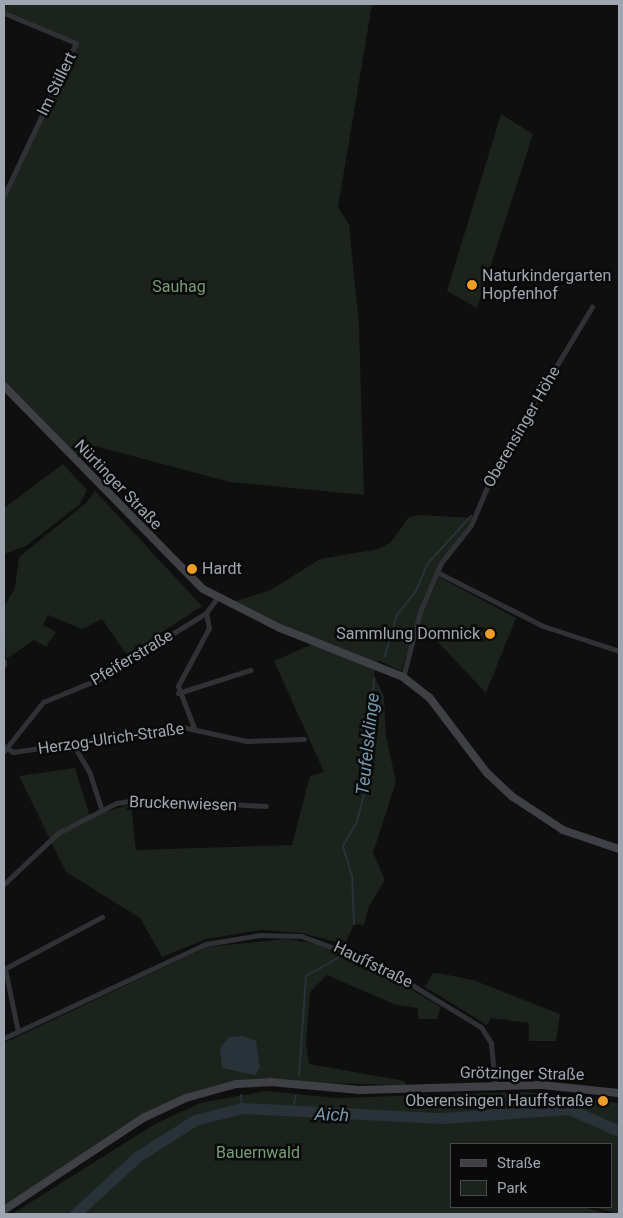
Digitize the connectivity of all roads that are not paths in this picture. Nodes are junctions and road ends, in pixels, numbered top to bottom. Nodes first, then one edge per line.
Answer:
1 (4, 14) edge
2 (4, 195) edge
3 (592, 307) dead end
4 (4, 386) edge
5 (437, 572) junction
6 (216, 598) junction
7 (206, 613) junction
8 (619, 651) edge
9 (250, 670) dead end
10 (403, 677) junction
11 (178, 693) junction
12 (194, 728) junction
13 (304, 739) dead end
14 (72, 743) junction
15 (4, 749) edge
16 (266, 806) dead end
17 (101, 808) junction
18 (619, 849) edge
19 (4, 884) edge
20 (102, 917) dead end
21 (4, 969) edge
22 (18, 1032) junction
23 (4, 1038) edge
24 (495, 1085) junction
25 (619, 1093) edge
26 (4, 1210) edge

1 - 2 street, Im Stillert
3 - 5 street, Oberensinger Höhe
4 - 6 main road, Nürtinger Straße
5 - 8 street
5 - 10 street, Oberensinger Höhe
6 - 7 street, Pfeiferstraße
6 - 10 main road, Nürtinger Straße
7 - 11 street
7 - 15 street, Pfeiferstraße
9 - 11 street
10 - 18 main road, Nürtinger Straße
11 - 12 street
12 - 13 street, Herzog-Ulrich-Straße
12 - 14 street, Herzog-Ulrich-Straße
14 - 15 street, Herzog-Ulrich-Straße
14 - 17 street
16 - 17 street, Bruckenwiesen
17 - 19 street, Bruckenwiesen
20 - 21 street
21 - 22 street
22 - 23 street, Hauffstraße
22 - 24 street, Hauffstraße
24 - 25 main road, Grötzinger Straße
24 - 26 main road, Grötzinger Straße

